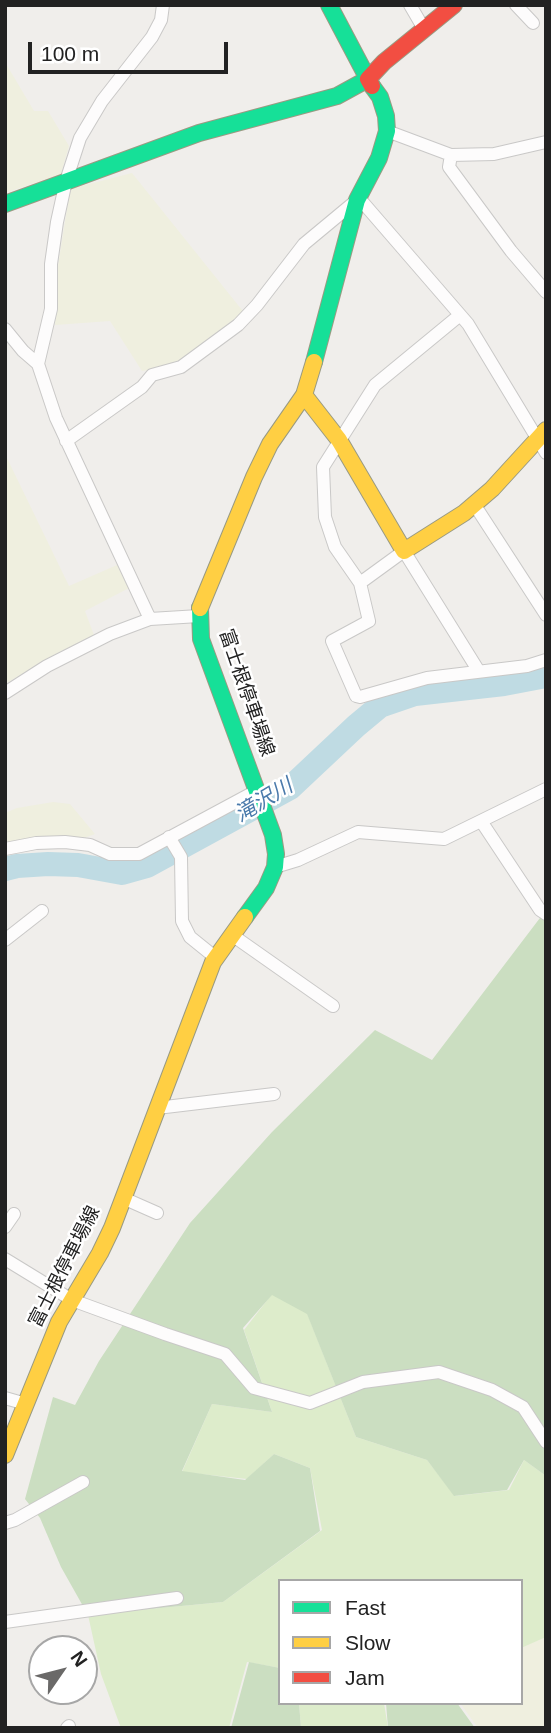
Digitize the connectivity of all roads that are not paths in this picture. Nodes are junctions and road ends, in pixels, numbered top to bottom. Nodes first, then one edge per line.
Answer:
1 (163, 5) edge
2 (329, 5) edge
3 (410, 5) edge
4 (454, 5) edge
5 (516, 5) edge
6 (533, 23) dead end
7 (424, 29) junction
8 (368, 79) junction
9 (387, 131) junction
10 (546, 142) edge
11 (451, 155) junction
12 (66, 181) junction
13 (358, 199) junction
14 (5, 204) edge
15 (546, 292) edge
16 (460, 315) junction
17 (5, 329) edge
18 (38, 364) junction
19 (304, 395) junction
20 (339, 440) junction
21 (66, 441) junction
22 (543, 441) edge
23 (474, 504) junction
24 (404, 551) junction
25 (360, 583) junction
26 (546, 615) edge
27 (200, 616) junction
28 (150, 619) junction
29 (546, 660) edge
30 (478, 670) junction
31 (5, 693) edge
32 (546, 789) edge
33 (258, 790) junction
34 (481, 821) junction
35 (169, 837) junction
36 (5, 849) edge
37 (275, 867) junction
38 (42, 911) dead end
39 (546, 914) edge
40 (232, 935) junction
41 (5, 940) edge
42 (216, 958) junction
43 (333, 1006) dead end
44 (274, 1094) dead end
45 (157, 1108) junction
46 (123, 1198) junction
47 (157, 1213) dead end
48 (14, 1214) dead end
49 (5, 1227) edge
50 (5, 1259) edge
51 (72, 1300) junction
52 (5, 1398) edge
53 (26, 1404) junction
54 (546, 1442) edge
55 (5, 1455) edge
56 (83, 1482) dead end
57 (5, 1522) edge
58 (177, 1598) dead end
59 (5, 1622) edge

1 - 12 street
2 - 8 main road
3 - 7 street
4 - 7 main road
5 - 6 street
7 - 8 main road
8 - 9 main road
8 - 12 main road
9 - 11 street
9 - 13 main road, 富士根停車場線
10 - 11 street
11 - 15 street
12 - 14 main road
12 - 18 street
13 - 16 street
13 - 19 main road, 富士根停車場線
13 - 21 street
16 - 20 street
16 - 22 street
17 - 18 street
18 - 21 street
19 - 20 main road
19 - 27 main road, 富士根停車場線
20 - 24 main road
20 - 25 street
21 - 28 street
22 - 23 main road
23 - 24 main road
23 - 26 street
24 - 25 street
24 - 30 street
25 - 30 street
27 - 28 street
27 - 33 main road, 富士根停車場線
28 - 31 street
29 - 30 street
32 - 34 street
33 - 35 street
33 - 37 main road, 富士根停車場線
34 - 37 street
34 - 39 street
35 - 36 street
35 - 42 street
37 - 40 main road, 富士根停車場線
38 - 41 street
40 - 42 main road, 富士根停車場線
40 - 43 street
42 - 45 main road, 富士根停車場線
44 - 45 street
45 - 46 main road, 富士根停車場線
46 - 47 street
46 - 51 main road, 富士根停車場線
48 - 49 street
50 - 51 street
51 - 53 main road, 富士根停車場線
51 - 54 street
52 - 53 street
53 - 55 main road, 富士根停車場線
56 - 57 street
58 - 59 street

